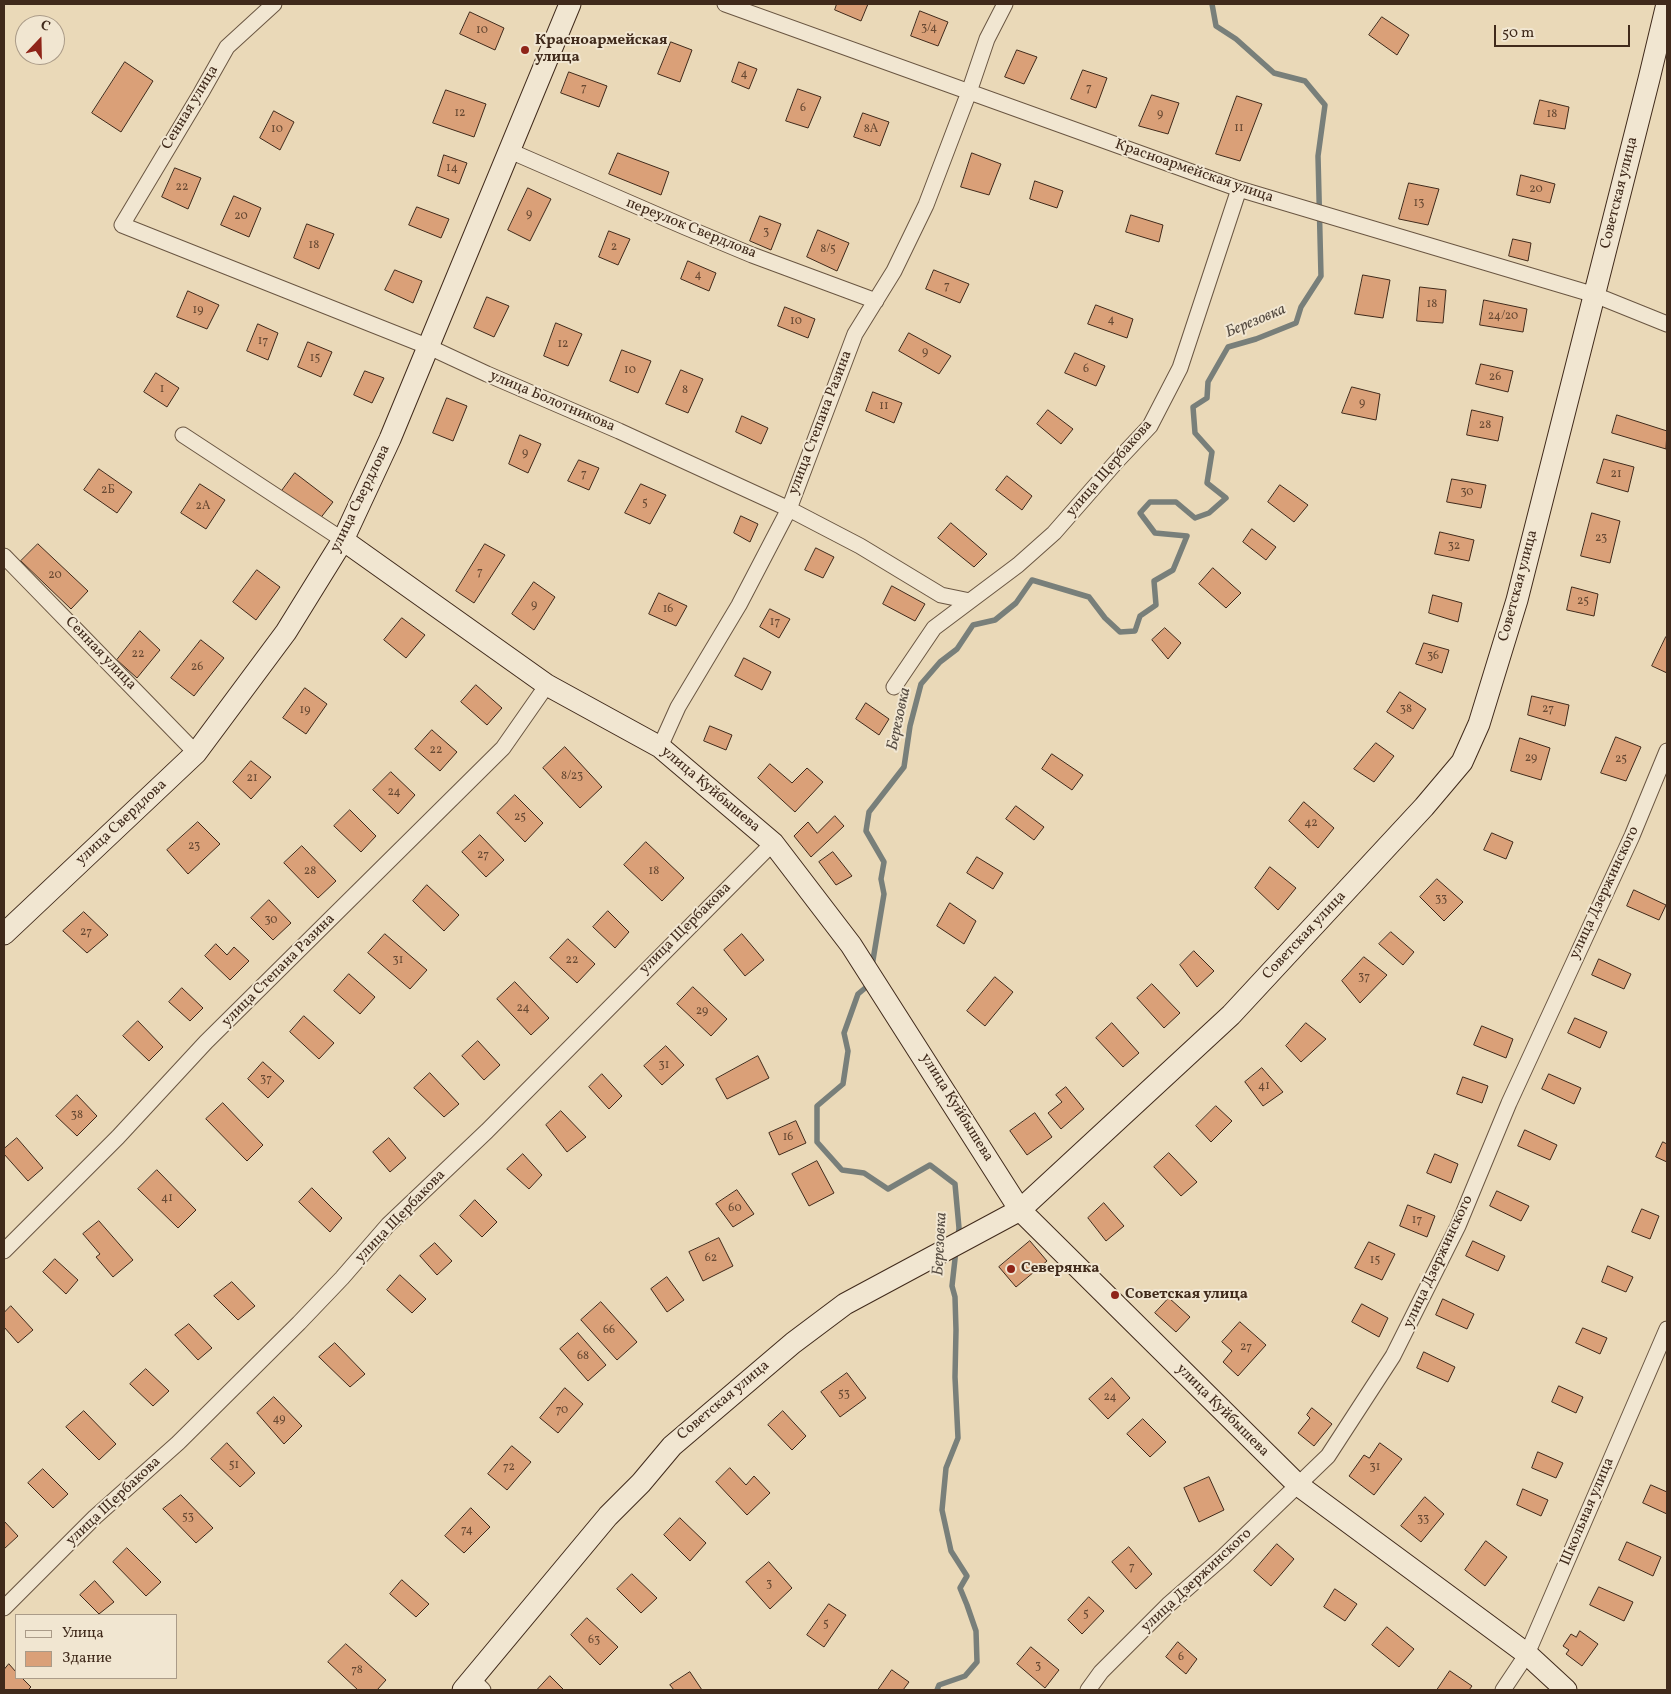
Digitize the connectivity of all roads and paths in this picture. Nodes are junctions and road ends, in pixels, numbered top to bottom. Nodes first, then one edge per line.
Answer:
1 (274, 4) edge
2 (570, 4) edge
3 (725, 4) edge
4 (1005, 4) edge
5 (1666, 4) edge
6 (969, 92) junction
7 (510, 151) junction
8 (1240, 189) junction
9 (122, 225) joint
10 (1595, 295) junction
11 (876, 301) junction
12 (1667, 324) edge
13 (429, 347) junction
14 (183, 435) dead end
15 (789, 508) junction
16 (343, 540) junction
17 (4, 556) edge
18 (970, 601) junction
19 (547, 685) junction
20 (894, 687) dead end
21 (660, 747) junction
22 (1667, 751) edge
23 (196, 753) junction
24 (773, 843) junction
25 (4, 934) edge
26 (1020, 1210) junction
27 (4, 1251) edge
28 (1667, 1329) edge
29 (1298, 1485) junction
30 (4, 1608) edge
31 (1527, 1654) junction
32 (473, 1687) edge
33 (1088, 1690) edge
34 (1502, 1690) edge
35 (1566, 1690) edge

1 - 9 street, Сенная улица
2 - 7 street, улица Свердлова
3 - 6 street, Красноармейская улица
4 - 6 street, улица Степана Разина
5 - 10 street, Советская улица
6 - 8 street, Красноармейская улица
6 - 11 street, улица Степана Разина
7 - 11 street, переулок Свердлова
7 - 13 street, улица Свердлова
8 - 10 street, Красноармейская улица
8 - 18 street, улица Щербакова
9 - 13 street, улица Болотникова
10 - 12 street, Красноармейская улица
10 - 26 street, Советская улица
11 - 15 street, улица Степана Разина
13 - 15 street, улица Болотникова
13 - 16 street, улица Свердлова
14 - 16 street
15 - 18 street, улица Болотникова
15 - 21 street, улица Степана Разина
16 - 19 street, улица Куйбышева
16 - 23 street, улица Свердлова
17 - 23 street, Сенная улица
18 - 20 street, улица Щербакова
19 - 21 street, улица Куйбышева
19 - 27 street, улица Степана Разина
21 - 24 street, улица Куйбышева
22 - 29 street, улица Дзержинского
23 - 25 street, улица Свердлова
24 - 26 street, улица Куйбышева
24 - 30 street, улица Щербакова
26 - 29 street, улица Куйбышева
26 - 32 street, Советская улица
28 - 31 street, Школьная улица
29 - 31 street, улица Куйбышева
29 - 33 street, улица Дзержинского
31 - 34 street, Школьная улица
31 - 35 street, улица Куйбышева

